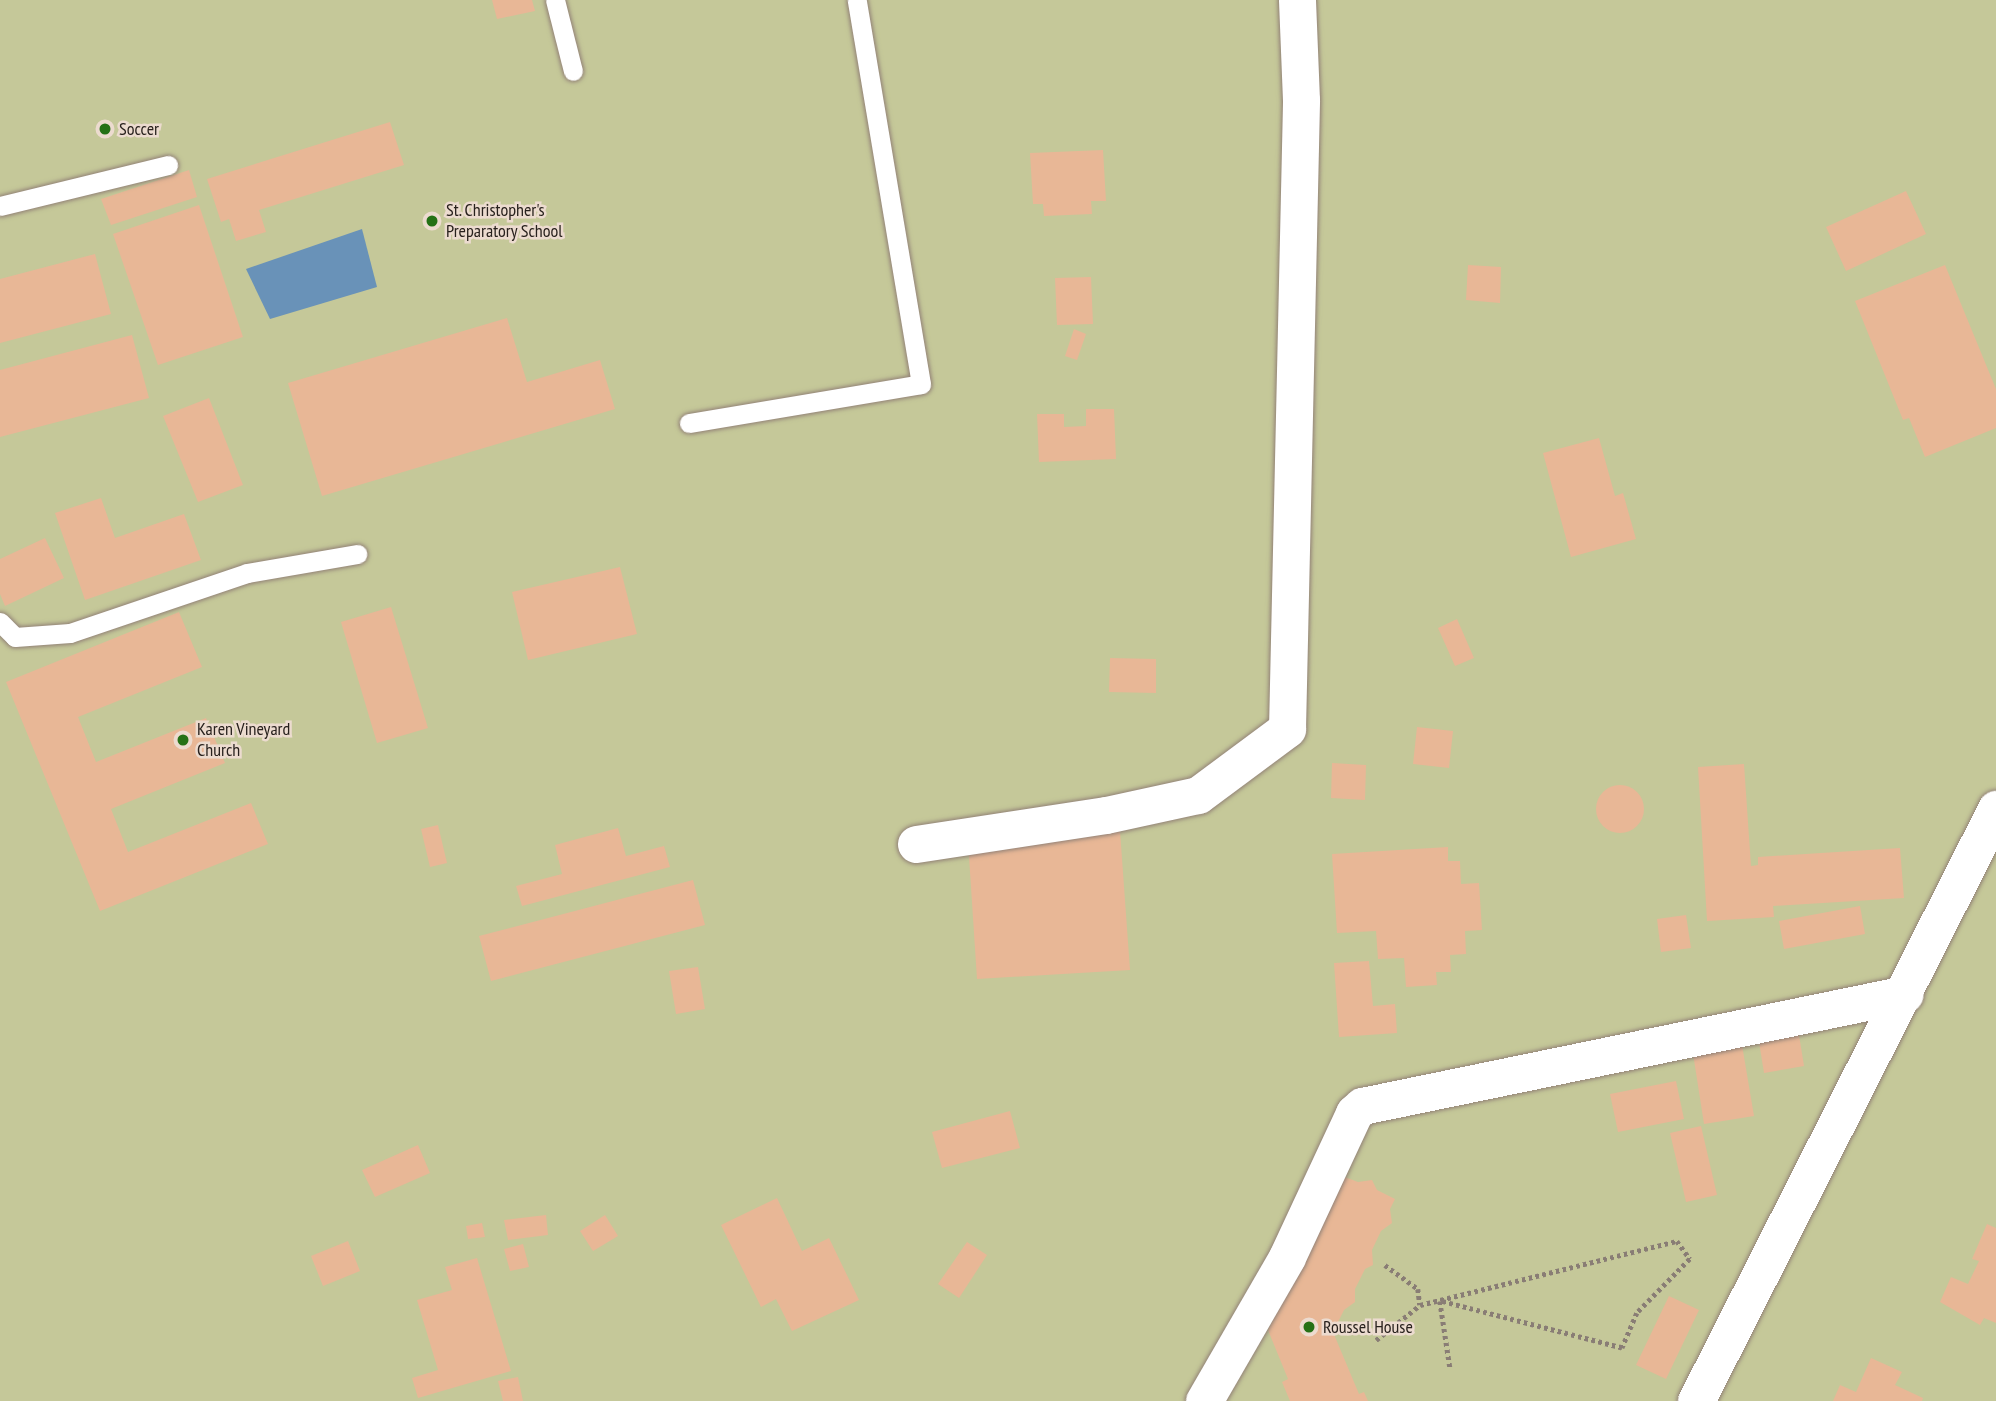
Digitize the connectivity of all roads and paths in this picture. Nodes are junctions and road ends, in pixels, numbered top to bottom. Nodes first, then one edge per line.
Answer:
1 (555, 0) edge
2 (856, 0) edge
3 (1297, 0) edge
4 (573, 71) dead end
5 (168, 166) dead end
6 (0, 206) edge
7 (689, 423) dead end
8 (356, 554) dead end
9 (0, 622) edge
10 (1996, 809) edge
11 (916, 844) dead end
12 (1905, 994) junction
13 (1385, 1265) dead end
14 (1440, 1301) junction
15 (1420, 1305) junction
16 (1376, 1340) dead end
17 (1450, 1367) dead end
18 (1204, 1401) edge
19 (1696, 1401) edge

1 - 4 lane
2 - 7 lane
3 - 11 street
5 - 6 lane
8 - 9 lane
10 - 12 street
12 - 18 street
12 - 19 street
13 - 15 path
14 - 14 path
14 - 15 path
14 - 17 path
15 - 16 path

